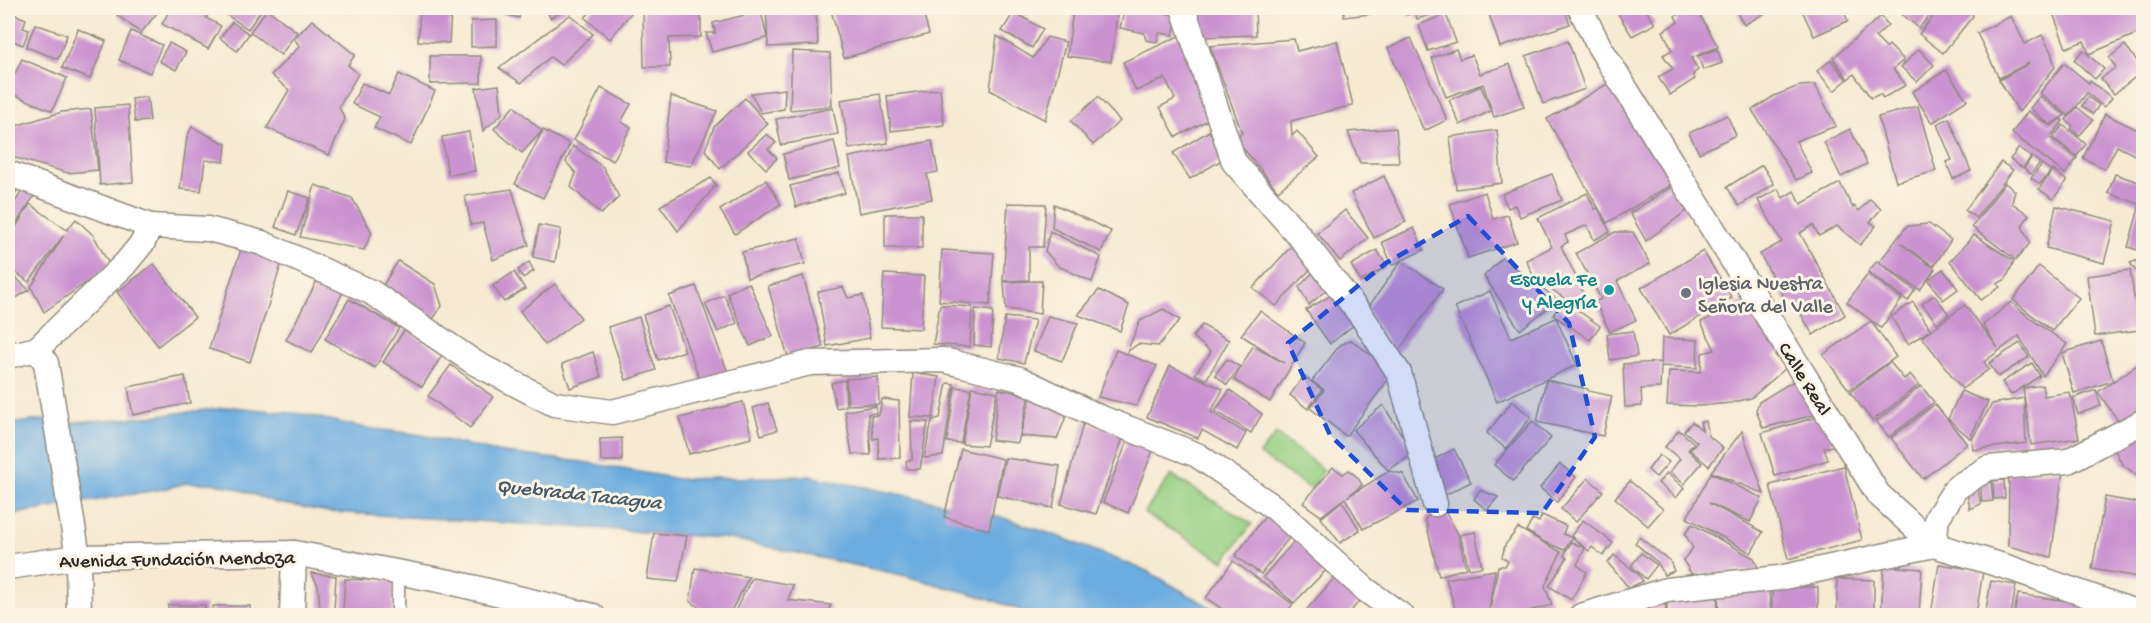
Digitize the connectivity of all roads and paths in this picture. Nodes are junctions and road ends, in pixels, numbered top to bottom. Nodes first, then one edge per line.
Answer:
1 (1183, 8) edge
2 (1580, 8) edge
3 (8, 173) edge
4 (150, 226) junction
5 (8, 356) edge
6 (42, 356) junction
7 (2144, 421) edge
8 (1435, 504) dead end
9 (1934, 546) junction
10 (294, 553) junction
11 (78, 557) junction
12 (8, 567) edge
13 (399, 574) junction
14 (79, 615) edge
15 (292, 615) edge
16 (398, 615) edge
17 (593, 615) edge
18 (1401, 615) edge
19 (1581, 615) edge
20 (2144, 615) edge

1 - 8 street
2 - 9 street, Calle Real
3 - 4 street
4 - 6 street
4 - 18 street
5 - 6 street
6 - 11 street
7 - 9 street
9 - 19 street
9 - 20 street, Calle Real
10 - 11 street, Avenida Fundación Mendoza
10 - 13 street, Avenida Fundación Mendoza
10 - 15 street
11 - 12 street, Avenida Fundación Mendoza
11 - 14 street
13 - 16 lane
13 - 17 street, Avenida Fundación Mendoza

